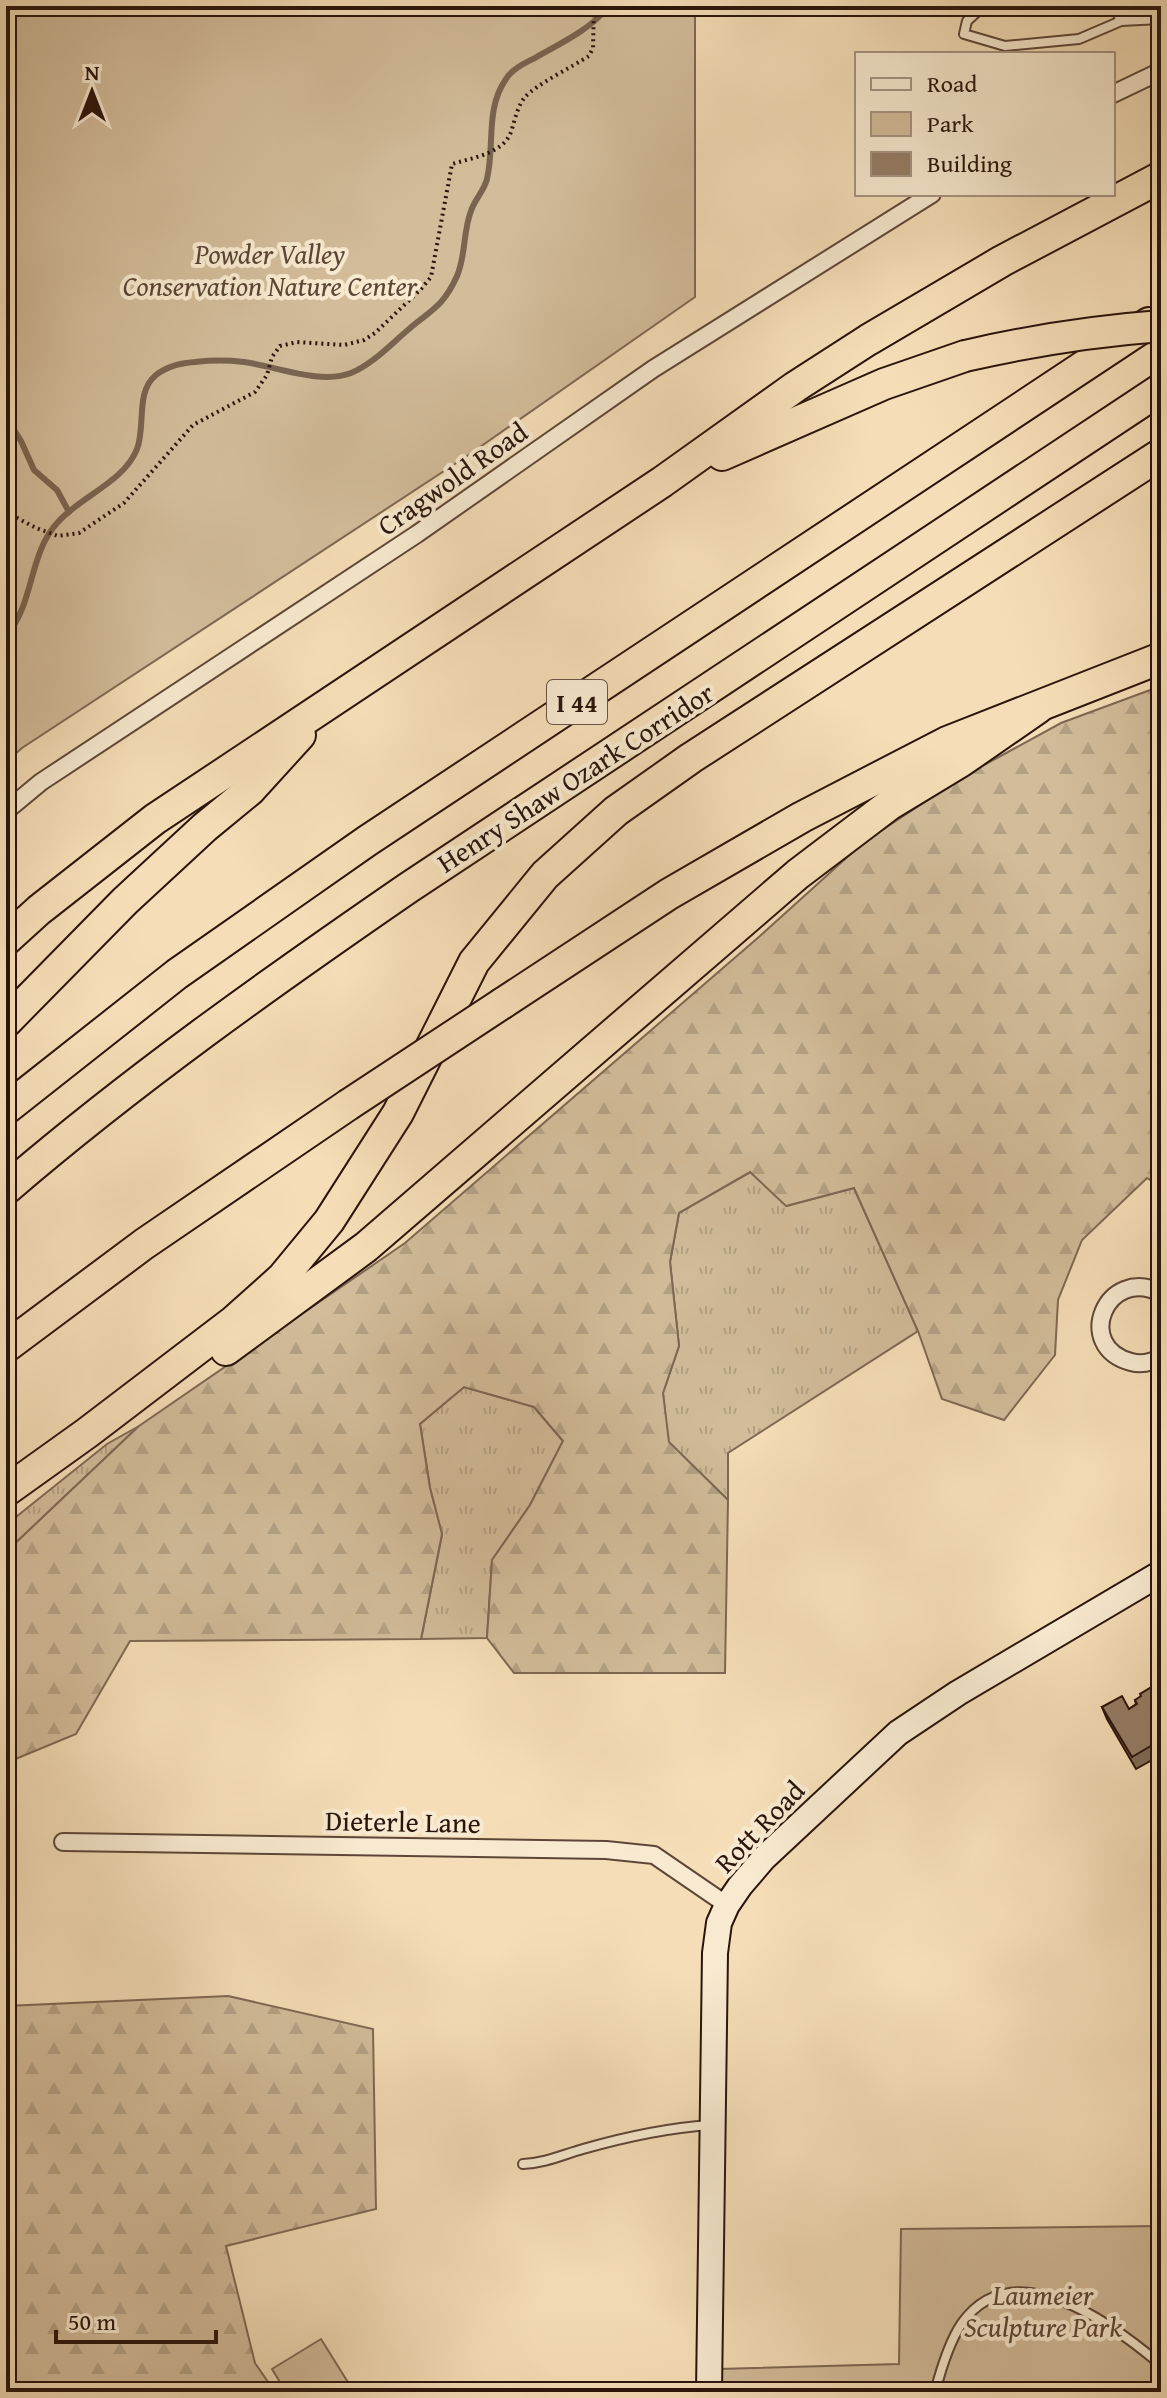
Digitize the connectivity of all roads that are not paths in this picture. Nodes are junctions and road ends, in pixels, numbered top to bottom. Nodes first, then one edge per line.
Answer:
1 (1114, 6) edge
2 (979, 10) dead end
3 (1161, 19) edge
4 (1121, 21) junction
5 (1161, 71) edge
6 (1115, 93) edge
7 (1161, 177) edge
8 (929, 196) edge
9 (1161, 315) edge
10 (1161, 326) edge
11 (1161, 389) edge
12 (1161, 454) edge
13 (662, 482) junction
14 (1161, 658) edge
15 (328, 703) junction
16 (1038, 708) junction
17 (6, 811) edge
18 (6, 940) edge
19 (6, 1022) edge
20 (6, 1109) edge
21 (6, 1189) edge
22 (1161, 1293) edge
23 (6, 1347) edge
24 (1161, 1357) edge
25 (87, 1433) junction
26 (6, 1491) edge
27 (1161, 1573) edge
28 (63, 1842) dead end
29 (727, 1905) junction
30 (711, 2125) junction
31 (523, 2164) dead end
32 (1161, 2365) edge
33 (709, 2392) edge
34 (935, 2392) edge

1 - 4 lane
2 - 4 lane
3 - 4 lane
5 - 6 street
7 - 13 highway
8 - 17 street, Cragwold Road
9 - 20 highway, I 44
10 - 13 highway, bridge
11 - 21 highway, Henry Shaw Ozark Corridor / I 44
12 - 25 highway
13 - 15 highway
14 - 16 highway
15 - 18 highway
15 - 19 highway
16 - 23 highway, bridge
16 - 25 highway
22 - 24 street
25 - 26 highway
27 - 29 street, Rott Road
28 - 29 street, Dieterle Lane
29 - 30 street, Rott Road
30 - 31 lane
30 - 33 street, Rott Road
32 - 34 lane

